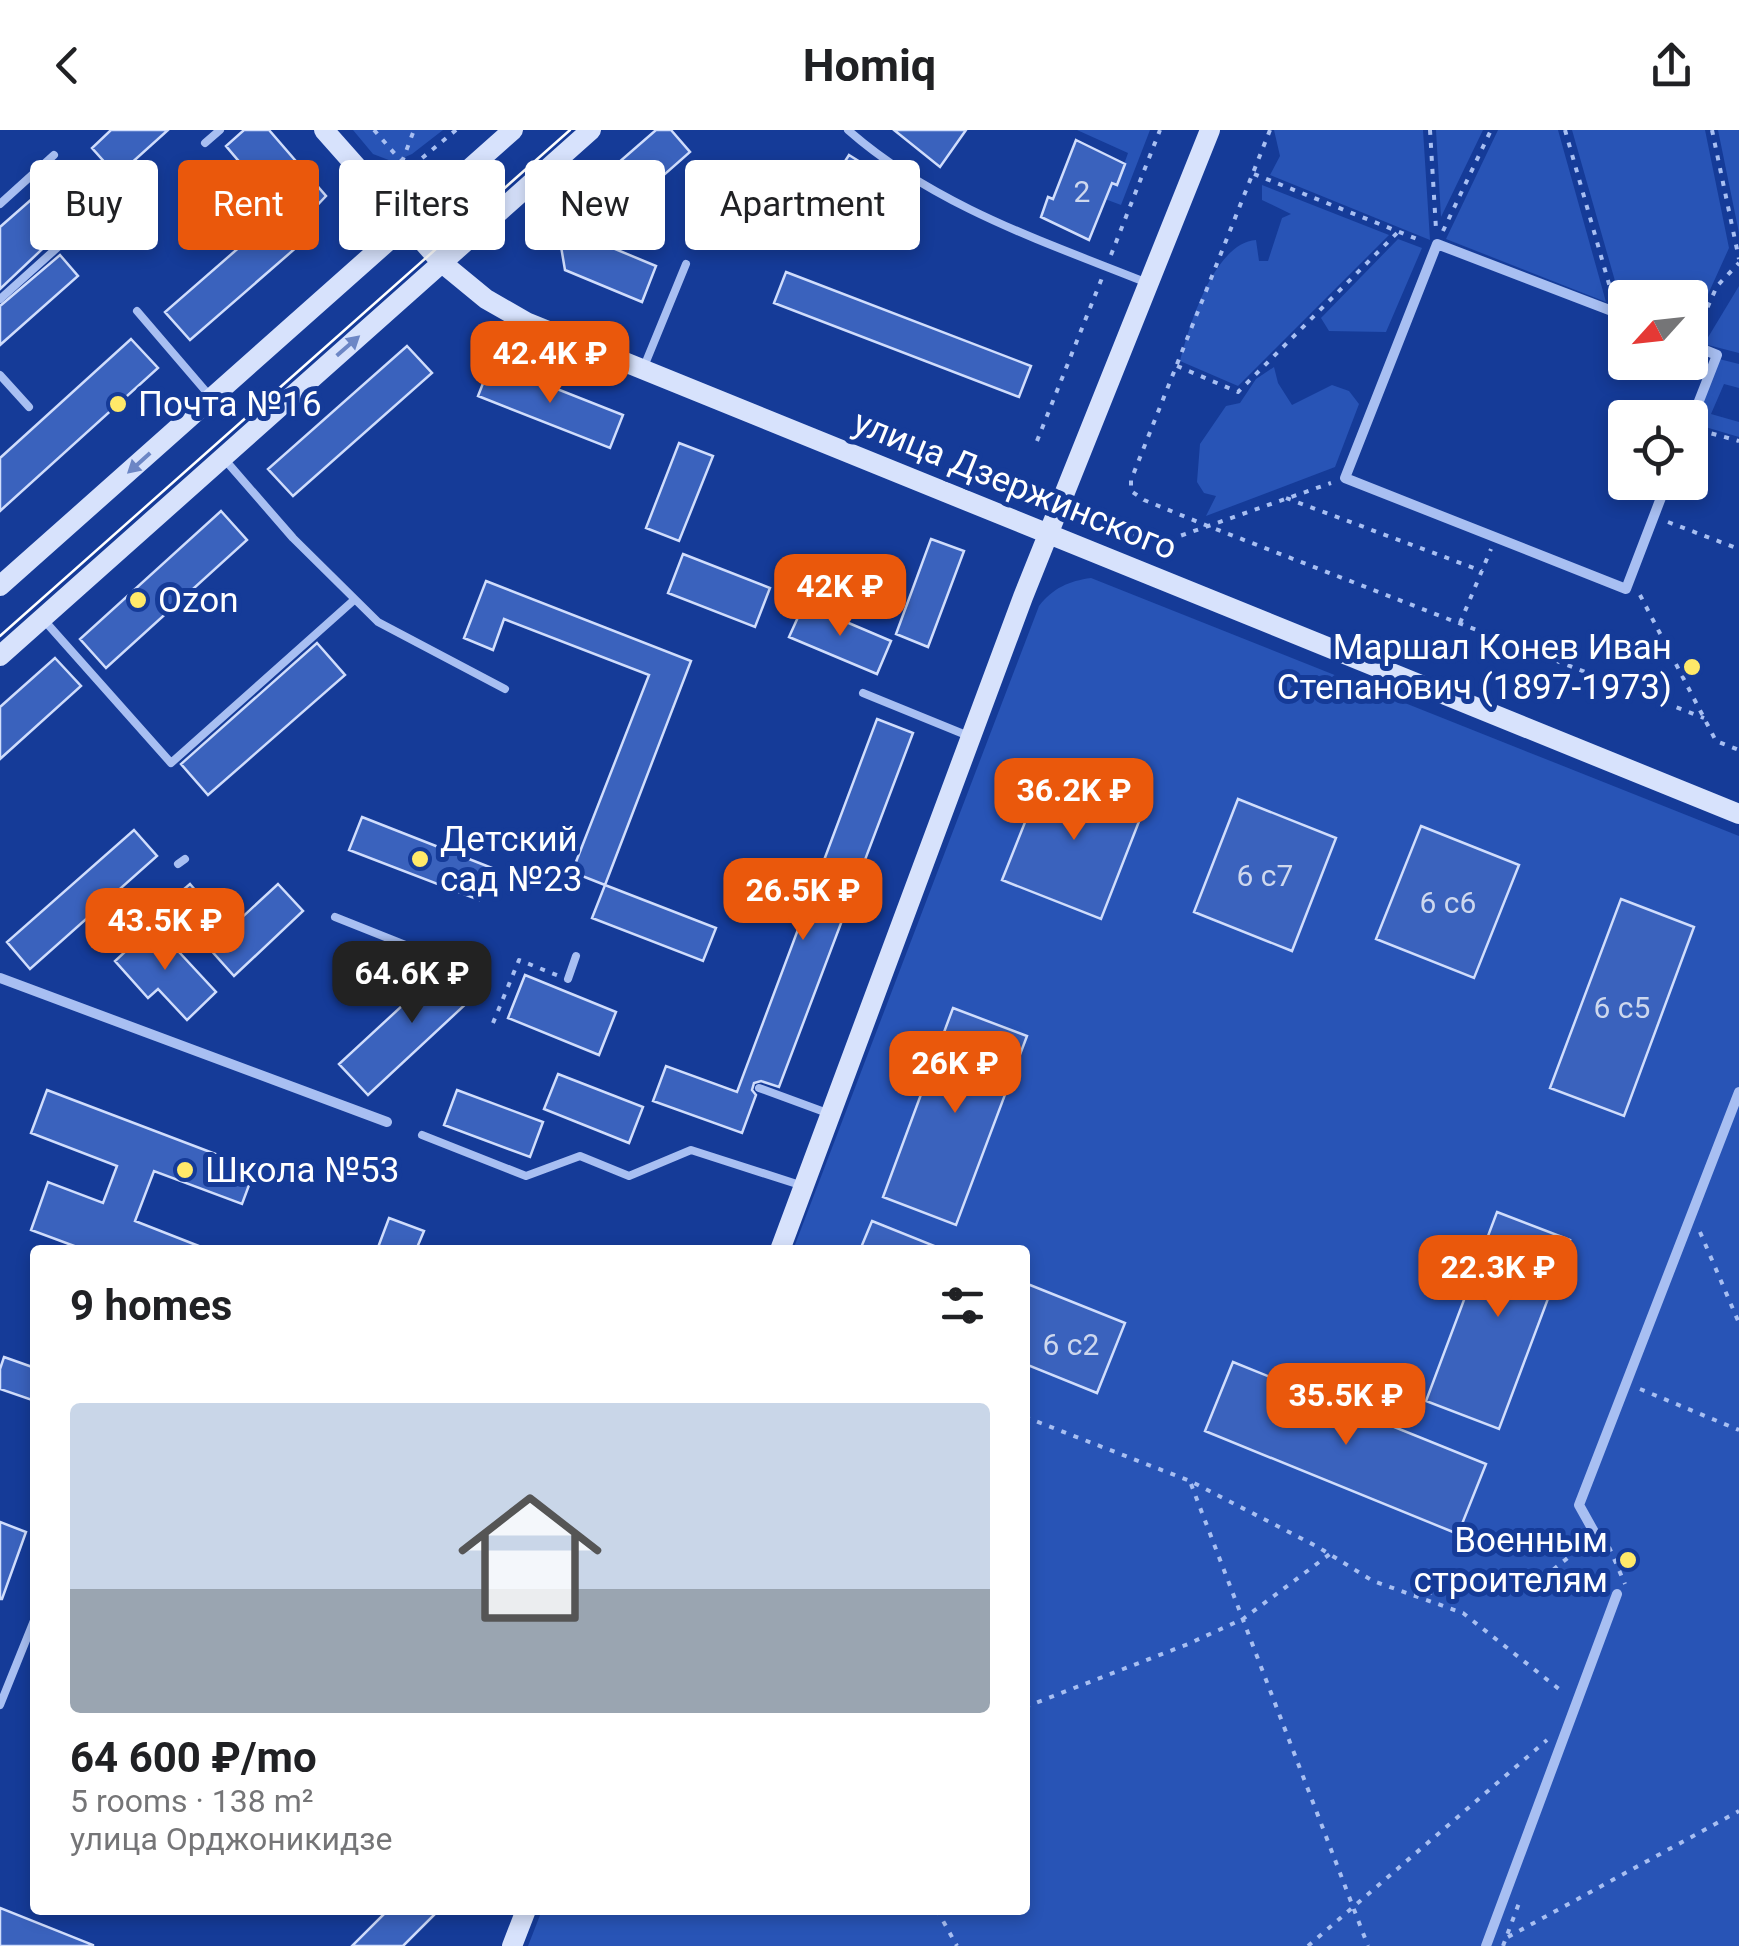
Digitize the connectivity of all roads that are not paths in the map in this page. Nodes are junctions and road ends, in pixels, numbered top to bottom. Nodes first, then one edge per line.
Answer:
1 (220, 130) edge
2 (324, 130) edge
3 (514, 130) edge
4 (590, 130) edge
5 (848, 130) edge
6 (1210, 130) edge
7 (205, 143) dead end
8 (54, 155) dead end
9 (350, 160) edge
10 (480, 160) edge
11 (0, 204) edge
12 (55, 250) edge
13 (378, 250) edge
14 (430, 250) edge
15 (441, 262) junction
16 (686, 264) dead end
17 (1149, 284) junction
18 (0, 299) edge
19 (1608, 309) edge
20 (137, 311) dead end
21 (1708, 352) edge
22 (642, 369) junction
23 (0, 375) edge
24 (1708, 377) edge
25 (212, 398) junction
26 (30, 408) dead end
27 (222, 456) junction
28 (1660, 500) edge
29 (1048, 534) junction
30 (0, 586) edge
31 (354, 600) junction
32 (43, 618) junction
33 (0, 656) edge
34 (505, 689) dead end
35 (862, 693) dead end
36 (971, 738) junction
37 (1739, 814) edge
38 (335, 917) dead end
39 (418, 950) dead end
40 (576, 956) dead end
41 (0, 978) edge
42 (568, 979) road end
43 (759, 1088) dead end
44 (1739, 1092) edge
45 (832, 1115) junction
46 (387, 1122) dead end
47 (422, 1135) dead end
48 (804, 1187) junction
49 (782, 1245) edge
50 (1599, 1536) road end
51 (1617, 1594) dead end
52 (30, 1629) edge
53 (4, 1688) edge
54 (0, 1705) edge
55 (524, 1915) edge
56 (512, 1946) edge
57 (1489, 1946) edge

1 - 7 lane
2 - 9 main road, улица Дзержинского
3 - 10 main road
4 - 15 main road
5 - 17 lane
6 - 17 main road
8 - 11 lane
12 - 18 lane
13 - 25 main road
14 - 15 main road, улица Дзержинского
15 - 22 main road, улица Дзержинского
27 -> 15 main road
16 - 22 lane
17 - 29 main road
19 - 28 street
20 - 25 lane
21 - 24 street
22 - 29 main road, улица Дзержинского
23 - 26 lane
25 -> 30 main road
27 - 31 lane
27 - 32 main road
29 - 36 main road
29 - 37 main road, улица Дзержинского
31 - 32 lane
31 - 34 lane
32 - 33 main road
35 - 36 lane
36 - 45 main road
38 - 39 lane
40 - 42 lane
41 - 46 street
43 - 45 lane
44 - 50 street
45 - 48 main road
47 - 48 lane
48 - 49 main road
51 - 57 street
52 - 53 lane
53 - 54 lane
55 - 56 main road

